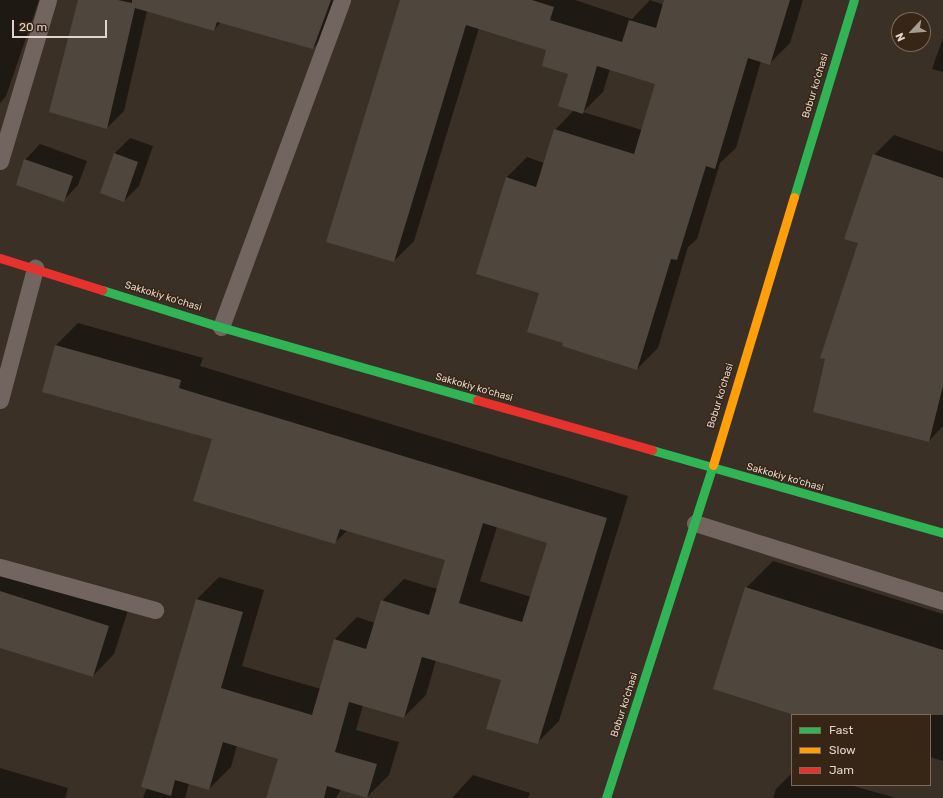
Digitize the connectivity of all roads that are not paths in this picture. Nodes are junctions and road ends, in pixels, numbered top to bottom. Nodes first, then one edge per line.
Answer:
1 (48, 0) edge
2 (342, 0) edge
3 (854, 0) edge
4 (0, 161) edge
5 (0, 258) edge
6 (35, 268) junction
7 (221, 327) junction
8 (0, 400) edge
9 (711, 468) junction
10 (695, 523) junction
11 (943, 533) edge
12 (0, 567) edge
13 (943, 601) edge
14 (155, 610) dead end
15 (606, 798) edge

1 - 4 lane
2 - 7 lane
3 - 9 street, Bobur ko'chasi
5 - 6 street, Sakkokiy ko'chasi
6 - 7 street, Sakkokiy ko'chasi
6 - 8 lane
7 - 9 street, Sakkokiy ko'chasi
9 - 10 street, Bobur ko'chasi
9 - 11 street, Sakkokiy ko'chasi
10 - 13 lane
10 - 15 street, Bobur ko'chasi
12 - 14 lane

